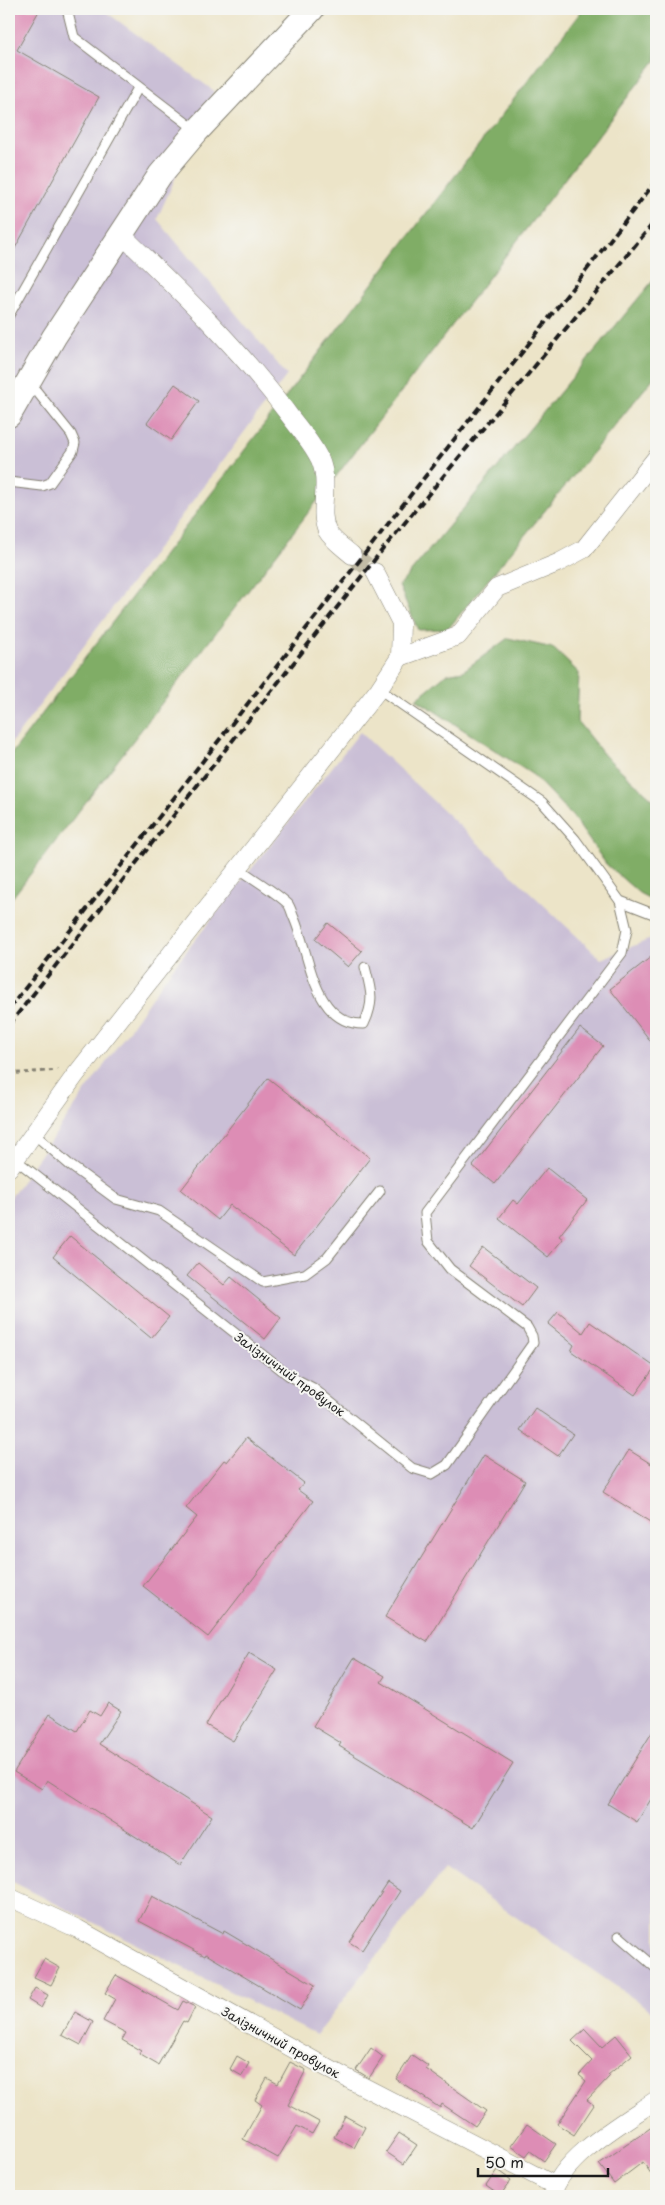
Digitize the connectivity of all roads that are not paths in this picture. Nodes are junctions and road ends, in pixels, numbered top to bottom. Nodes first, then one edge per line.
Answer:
1 (67, 9) edge
2 (312, 9) edge
3 (138, 88) junction
4 (197, 131) junction
5 (121, 234) junction
6 (9, 315) edge
7 (28, 382) junction
8 (9, 415) edge
9 (656, 458) edge
10 (9, 482) edge
11 (352, 555) tunnel mouth
12 (375, 572) tunnel mouth
13 (400, 656) junction
14 (379, 689) junction
15 (238, 868) junction
16 (620, 901) junction
17 (656, 915) edge
18 (365, 967) dead end
19 (33, 1133) junction
20 (12, 1164) edge
21 (380, 1191) dead end
22 (9, 1897) edge
23 (619, 1936) dead end
24 (656, 1968) edge
25 (656, 2100) edge
26 (553, 2191) edge

1 - 3 lane
2 - 4 main road
3 - 4 lane
3 - 6 lane
4 - 5 main road
5 - 7 main road
5 - 11 street
7 - 8 main road
7 - 10 lane
9 - 13 street
12 - 13 street
13 - 14 street
14 - 15 street
14 - 16 lane
15 - 18 lane
15 - 19 street
16 - 17 lane
16 - 20 lane, Залізничний провулок
19 - 20 street
19 - 21 lane
22 - 26 street, Залізничний провулок
23 - 24 lane
25 - 26 street

